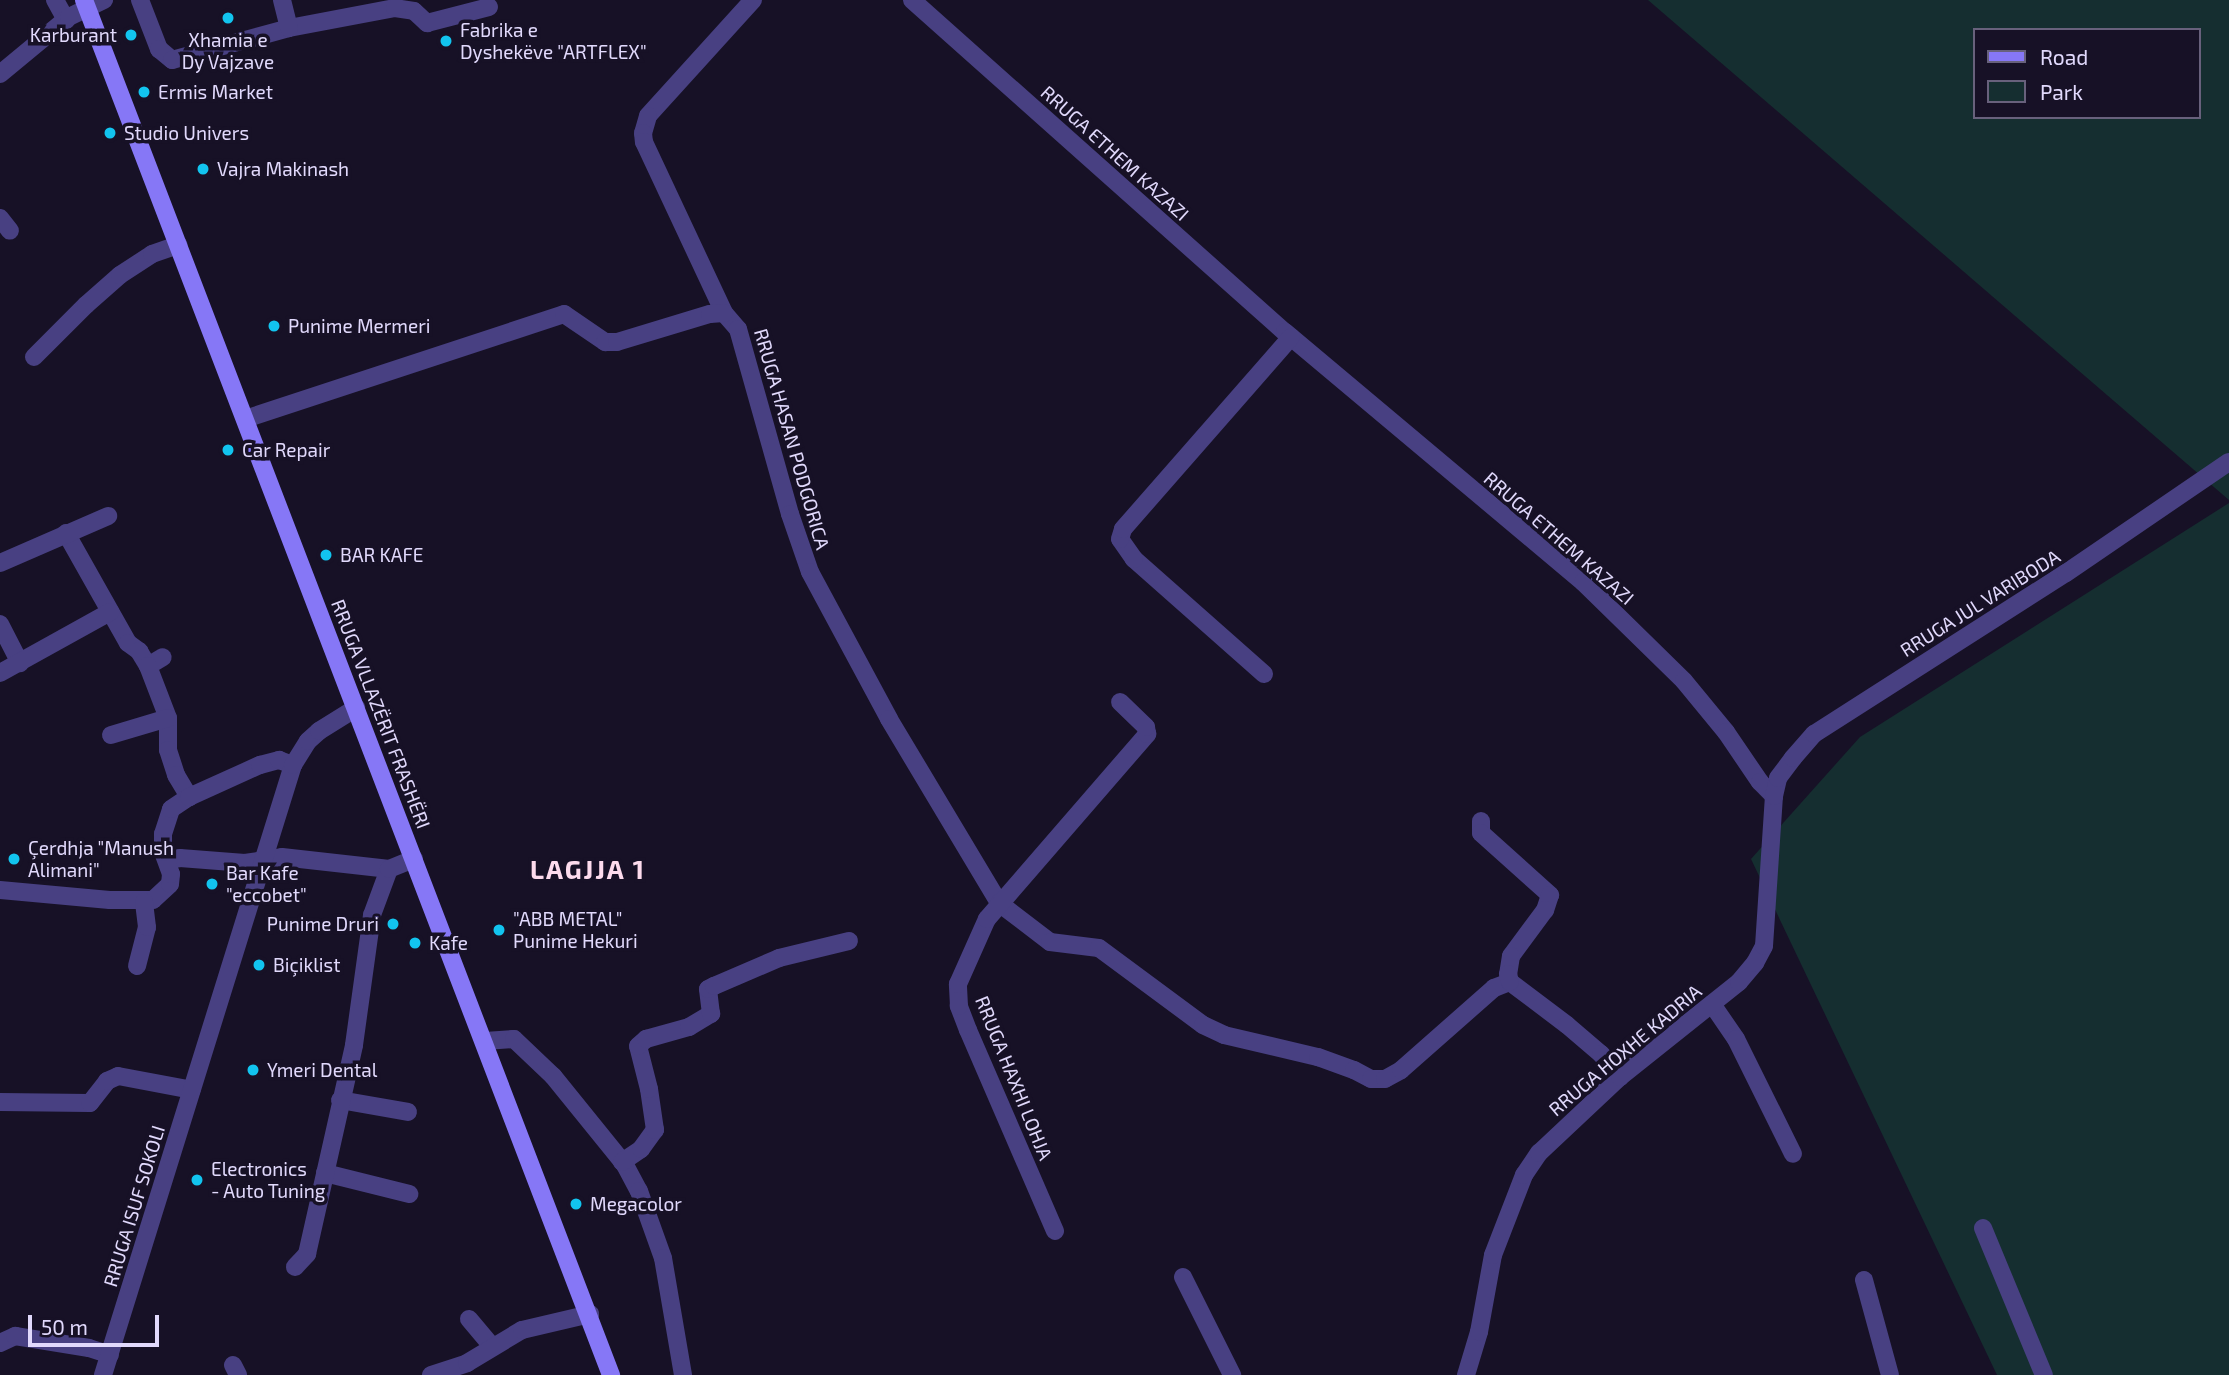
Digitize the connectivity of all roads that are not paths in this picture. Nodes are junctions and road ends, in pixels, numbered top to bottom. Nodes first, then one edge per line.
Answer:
1 (55, 0) edge
2 (104, 0) edge
3 (140, 0) edge
4 (282, 0) edge
5 (753, 0) edge
6 (912, 0) edge
7 (85, 3) edge
8 (489, 7) dead end
9 (66, 20) junction
10 (289, 28) junction
11 (0, 75) edge
12 (178, 244) junction
13 (724, 313) junction
14 (1291, 337) junction
15 (34, 358) dead end
16 (245, 419) junction
17 (2229, 462) edge
18 (108, 516) dead end
19 (66, 533) junction
20 (0, 564) edge
21 (110, 612) junction
22 (0, 624) edge
23 (20, 663) junction
24 (0, 673) edge
25 (1264, 674) dead end
26 (1119, 702) dead end
27 (356, 708) junction
28 (168, 718) junction
29 (111, 735) dead end
30 (293, 765) junction
31 (1774, 796) junction
32 (189, 797) junction
33 (1481, 821) dead end
34 (265, 858) junction
35 (414, 859) junction
36 (168, 860) junction
37 (389, 869) junction
38 (0, 890) edge
39 (144, 902) junction
40 (999, 904) junction
41 (849, 941) dead end
42 (136, 966) dead end
43 (1510, 982) junction
44 (1712, 1004) junction
45 (485, 1041) junction
46 (1620, 1077) junction
47 (192, 1090) junction
48 (340, 1100) junction
49 (0, 1102) edge
50 (408, 1112) dead end
51 (1793, 1154) dead end
52 (622, 1162) junction
53 (325, 1173) junction
54 (409, 1194) dead end
55 (1983, 1228) dead end
56 (1055, 1231) dead end
57 (295, 1267) dead end
58 (1183, 1277) dead end
59 (1864, 1280) dead end
60 (590, 1314) junction
61 (469, 1319) dead end
62 (0, 1343) edge
63 (492, 1346) junction
64 (110, 1355) junction
65 (103, 1375) edge
66 (431, 1375) edge
67 (611, 1375) edge
68 (682, 1375) edge
69 (1232, 1375) edge
70 (1466, 1375) edge
71 (1890, 1375) edge
72 (2044, 1375) edge

1 - 9 street
2 - 7 street
3 - 10 street
4 - 10 street
5 - 13 street, RRUGA HASAN PODGORICA
6 - 14 street, RRUGA ETHEM KAZAZI
7 - 9 street
7 - 12 main road, RRUGA VLLAZËRIT FRASHËRI
8 - 10 street
9 - 11 street
12 - 15 street
12 - 16 main road, RRUGA VLLAZËRIT FRASHËRI
13 - 16 street
13 - 40 street, RRUGA HASAN PODGORICA
14 - 25 street
14 - 31 street, RRUGA ETHEM KAZAZI
16 - 27 main road, RRUGA VLLAZËRIT FRASHËRI
17 - 31 street, RRUGA JUL VARIBODA
18 - 19 street
19 - 20 street
19 - 21 street
21 - 23 street
21 - 28 street
22 - 23 street
23 - 24 street
26 - 40 street
27 - 30 street, RRUGA ISUF SOKOLI
27 - 35 main road, RRUGA VLLAZËRIT FRASHËRI
28 - 29 street
28 - 32 street
30 - 32 street
30 - 34 street, RRUGA ISUF SOKOLI
31 - 44 street, RRUGA HOXHE KADRIA
32 - 36 street
33 - 43 street
34 - 36 street
34 - 37 street
34 - 47 street, RRUGA ISUF SOKOLI
35 - 37 street
35 - 45 main road, RRUGA VLLAZËRIT FRASHËRI
36 - 39 street
37 - 48 street
38 - 39 street
39 - 42 street
40 - 43 street, RRUGA HASAN PODGORICA
40 - 56 street, RRUGA HAXHI LOHJA
41 - 52 street
43 - 46 street
44 - 46 street, RRUGA HOXHE KADRIA
44 - 51 street
45 - 52 street
45 - 60 main road, RRUGA VLLAZËRIT FRASHËRI
46 - 70 street, RRUGA HOXHE KADRIA
47 - 49 street
47 - 64 street, RRUGA ISUF SOKOLI
48 - 50 street
48 - 53 street
52 - 68 street
53 - 54 street
53 - 57 street
55 - 72 street
58 - 69 street
59 - 71 street
60 - 63 street
60 - 67 main road, RRUGA VLLAZËRIT FRASHËRI
61 - 63 street
62 - 64 street
63 - 66 street
64 - 65 street, RRUGA ISUF SOKOLI

